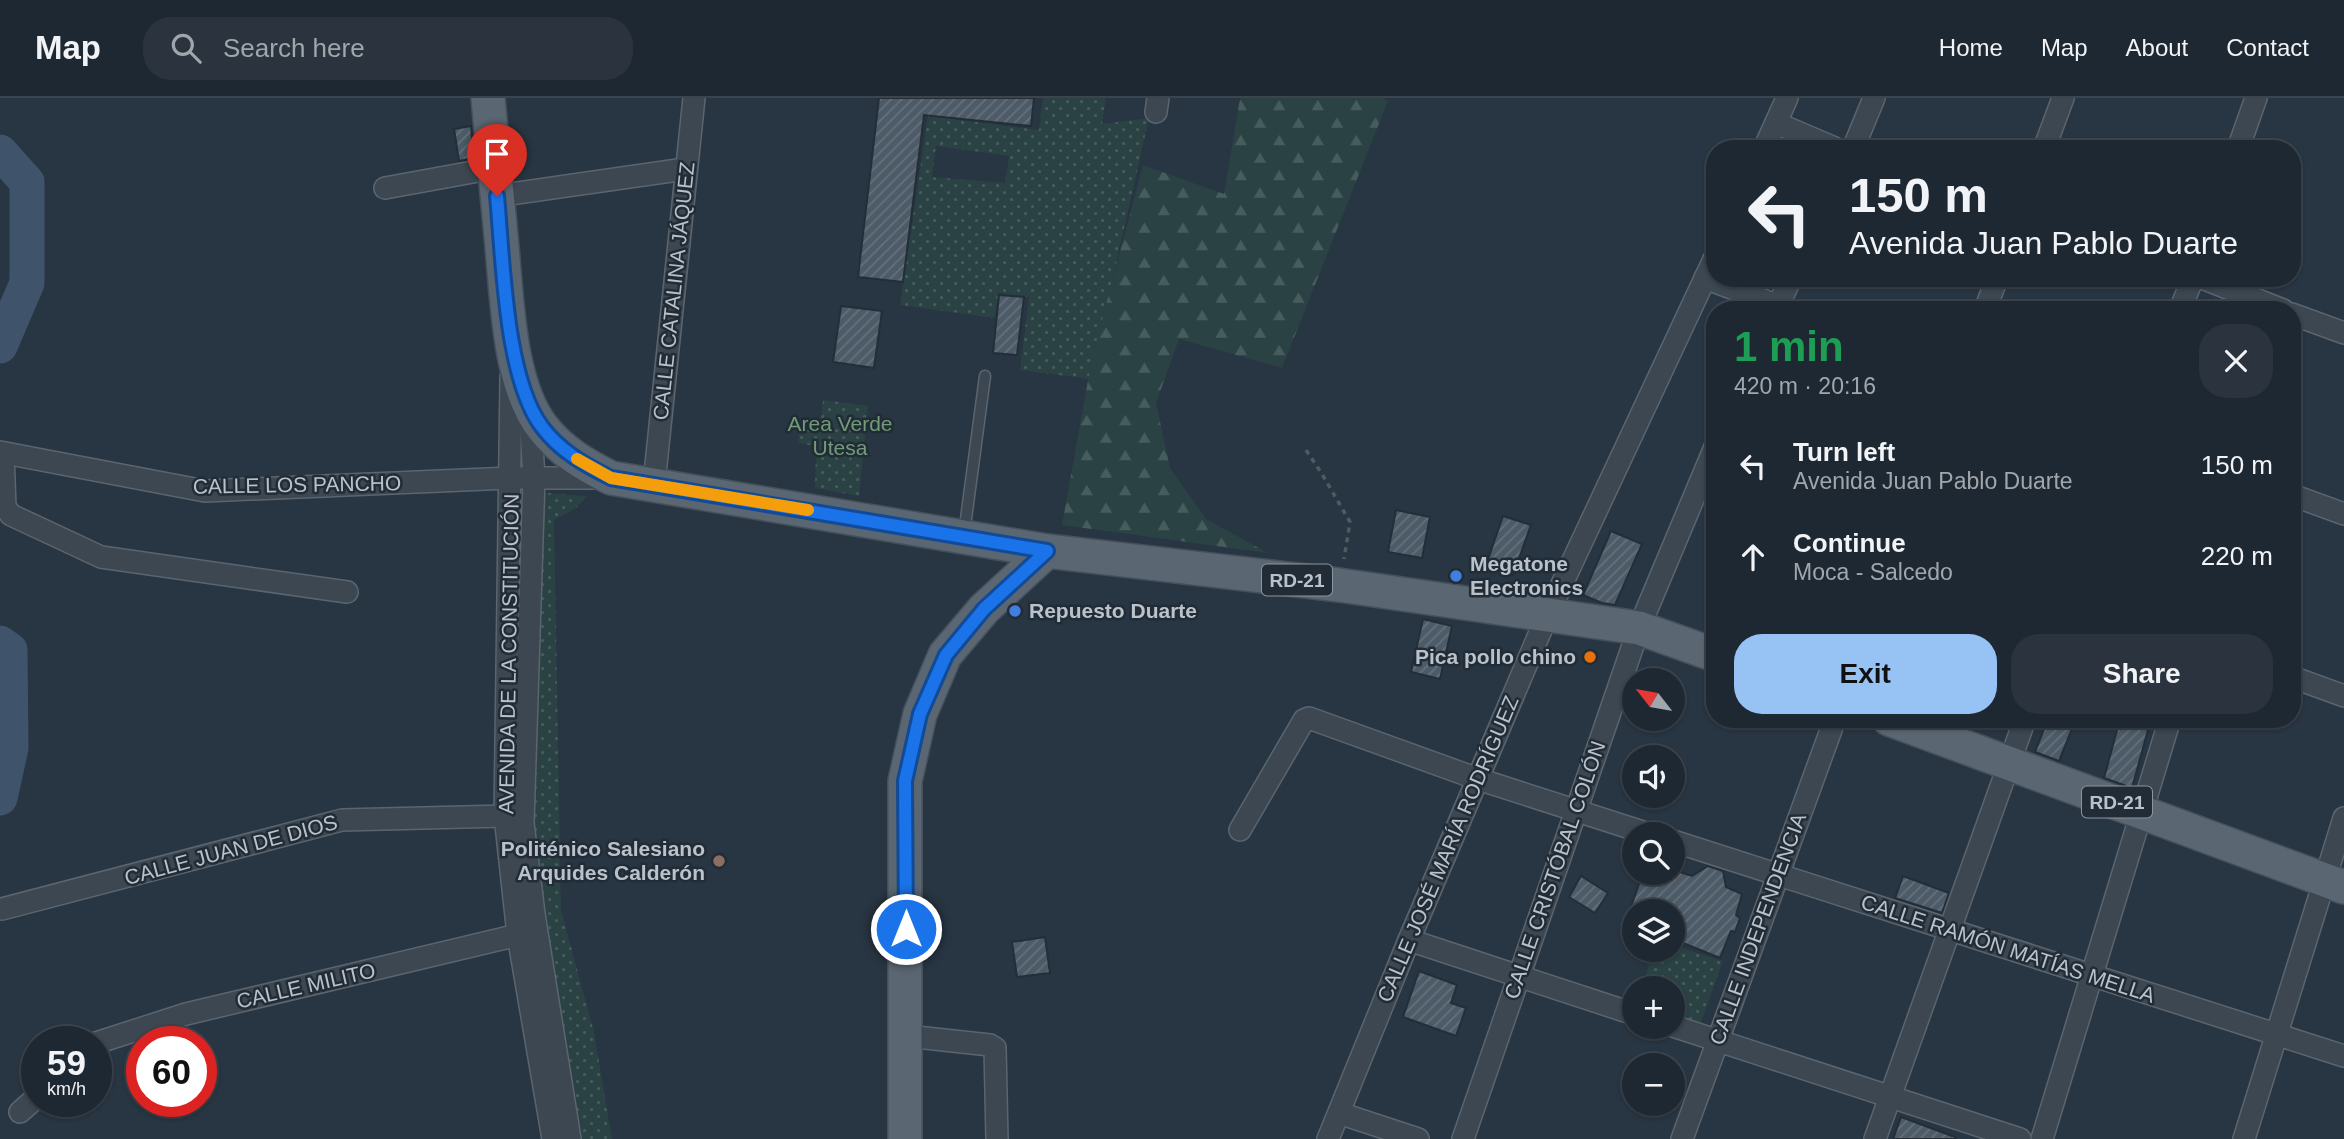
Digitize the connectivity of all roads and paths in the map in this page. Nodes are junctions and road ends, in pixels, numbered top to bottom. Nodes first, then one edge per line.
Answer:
1 (488, 98) edge
2 (694, 98) edge
3 (1787, 98) edge
4 (1874, 98) edge
5 (2063, 98) edge
6 (2256, 98) edge
7 (1776, 123) junction
8 (1768, 140) edge
9 (1816, 140) edge
10 (1857, 140) edge
11 (2047, 140) edge
12 (2241, 140) edge
13 (685, 169) junction
14 (496, 182) junction
15 (385, 188) dead end
16 (1705, 278) edge
17 (1728, 287) edge
18 (2225, 287) edge
19 (1763, 301) edge
20 (2260, 301) edge
21 (2301, 317) edge
22 (510, 332) junction
23 (2344, 333) edge
24 (985, 376) dead end
25 (530, 404) junction
26 (1306, 450) dead end
27 (2, 453) edge
28 (1706, 473) edge
29 (511, 478) junction
30 (534, 478) junction
31 (611, 478) junction
32 (654, 484) junction
33 (2301, 498) edge
34 (2344, 514) edge
35 (963, 537) junction
36 (1047, 551) junction
37 (1339, 585) junction
38 (348, 592) dead end
39 (1547, 616) junction
40 (1639, 628) junction
41 (1706, 652) edge
42 (2301, 680) edge
43 (2344, 696) edge
44 (1832, 728) edge
45 (1913, 728) edge
46 (2022, 728) edge
47 (2167, 728) edge
48 (2009, 764) junction
49 (1478, 779) junction
50 (1577, 811) junction
51 (2142, 811) junction
52 (505, 816) junction
53 (2344, 818) edge
54 (1622, 825) edge
55 (1240, 830) dead end
56 (1685, 845) edge
57 (1778, 875) junction
58 (2334, 883) edge
59 (2, 909) dead end
60 (1949, 931) junction
61 (518, 935) junction
62 (1409, 940) junction
63 (2092, 975) junction
64 (1518, 976) junction
65 (1622, 1010) edge
66 (1685, 1030) edge
67 (2276, 1035) junction
68 (907, 1036) junction
69 (112, 1038) edge
70 (1718, 1040) junction
71 (2344, 1056) edge
72 (1891, 1097) junction
73 (1339, 1113) junction
74 (553, 1139) edge
75 (570, 1139) edge
76 (905, 1139) edge
77 (998, 1139) edge
78 (1328, 1139) edge
79 (1418, 1139) edge
80 (1463, 1139) edge
81 (1682, 1139) edge
82 (1875, 1139) edge
83 (2020, 1139) edge
84 (2042, 1139) edge
85 (2244, 1139) edge

1 - 14 main road
2 - 13 street, CALLE CATALINA JÁQUEZ
3 - 7 street
4 - 10 street
5 - 11 street
6 - 12 street
7 - 8 street
7 - 9 street
13 - 14 street
13 - 32 street, CALLE CATALINA JÁQUEZ
14 - 15 street
14 - 22 main road
16 - 39 street, CALLE JOSÉ MARÍA RODRÍGUEZ
17 - 19 street
18 - 20 street
21 - 23 street
22 - 25 main road
22 - 29 street, AVENIDA DE LA CONSTITUCIÓN
24 - 35 lane
25 - 30 street, AVENIDA DE LA CONSTITUCIÓN
25 - 31 main road
26 - 37 path
27 - 29 street, CALLE LOS PANCHO
27 - 38 street
28 - 40 street, CALLE CRISTÓBAL COLÓN
29 - 30 street, CALLE LOS PANCHO
29 - 52 street, AVENIDA DE LA CONSTITUCIÓN
30 - 31 street, CALLE LOS PANCHO
30 - 75 street, AVENIDA DE LA CONSTITUCIÓN
31 - 32 main road
32 - 35 main road
33 - 34 street
35 - 36 main road
36 - 37 main road, RD-21
36 - 68 main road
37 - 39 main road, RD-21
39 - 40 main road, RD-21
39 - 49 street, CALLE JOSÉ MARÍA RODRÍGUEZ
40 - 41 main road, RD-21
40 - 50 street, CALLE CRISTÓBAL COLÓN
42 - 43 street
44 - 57 street, CALLE INDEPENDENCIA
45 - 48 main road, RD-21
46 - 48 street
47 - 51 street
48 - 51 main road, RD-21
48 - 60 street
49 - 50 street
49 - 55 street
49 - 62 street, CALLE JOSÉ MARÍA RODRÍGUEZ
50 - 54 street
50 - 64 street, CALLE CRISTÓBAL COLÓN
51 - 58 main road, RD-21
51 - 63 street
52 - 59 street, CALLE JUAN DE DIOS
52 - 61 street, AVENIDA DE LA CONSTITUCIÓN
53 - 58 street
56 - 57 street, CALLE RAMÓN MATÍAS MELLA
57 - 60 street, CALLE RAMÓN MATÍAS MELLA
57 - 70 street, CALLE INDEPENDENCIA
58 - 67 street
60 - 63 street, CALLE RAMÓN MATÍAS MELLA
60 - 72 street
61 - 69 street, CALLE MILITO
61 - 74 street, AVENIDA DE LA CONSTITUCIÓN
62 - 64 street
62 - 73 street, CALLE JOSÉ MARÍA RODRÍGUEZ
63 - 67 street, CALLE RAMÓN MATÍAS MELLA
63 - 84 street
64 - 65 street
64 - 80 street, CALLE CRISTÓBAL COLÓN
66 - 70 street
67 - 71 street, CALLE RAMÓN MATÍAS MELLA
67 - 85 street
68 - 76 main road
68 - 77 street
70 - 72 street
70 - 81 street, CALLE INDEPENDENCIA
72 - 82 street
72 - 83 street
73 - 78 street, CALLE JOSÉ MARÍA RODRÍGUEZ
73 - 79 street

